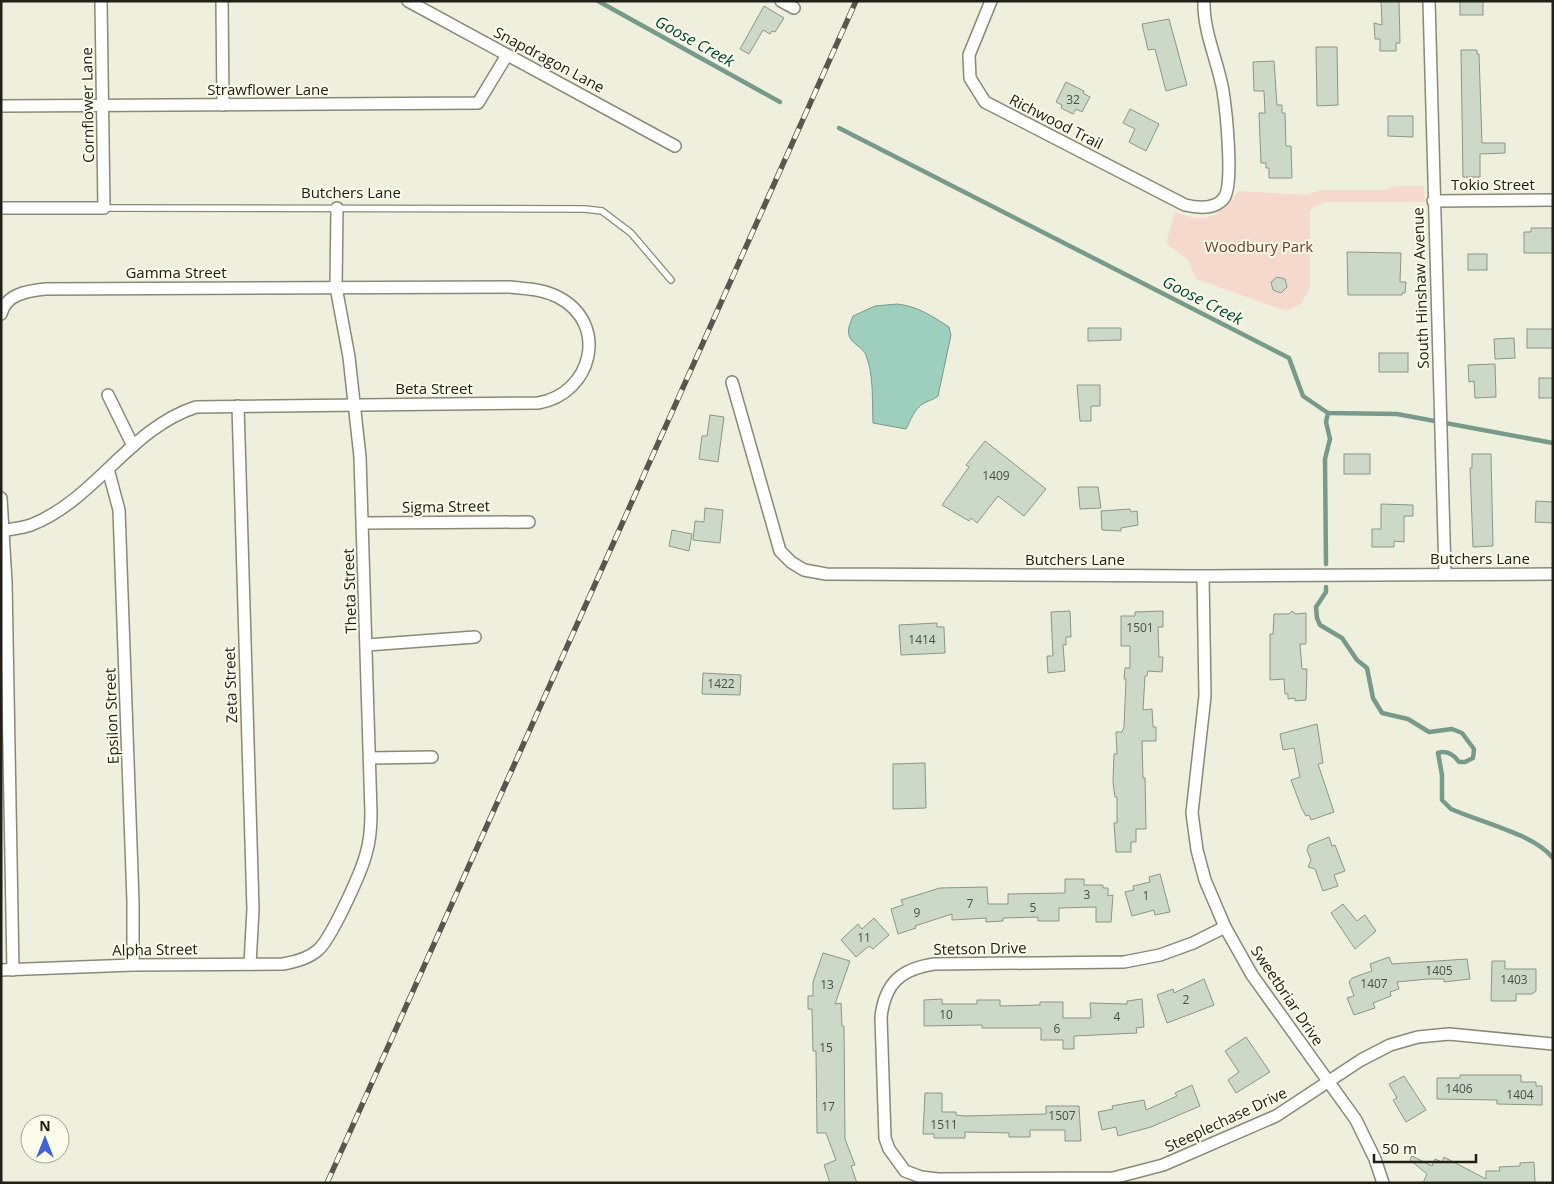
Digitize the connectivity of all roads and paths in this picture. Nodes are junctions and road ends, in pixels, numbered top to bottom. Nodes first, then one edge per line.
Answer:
1 (101, 1) edge
2 (222, 1) edge
3 (408, 1) edge
4 (781, 1) edge
5 (991, 1) edge
6 (1204, 1) edge
7 (1429, 1) edge
8 (794, 8) dead end
9 (507, 55) junction
10 (223, 104) junction
11 (1, 106) edge
12 (104, 106) junction
13 (675, 146) dead end
14 (1553, 200) edge
15 (1433, 201) junction
16 (1, 208) edge
17 (104, 208) junction
18 (337, 208) junction
19 (671, 280) dead end
20 (336, 287) junction
21 (1, 314) edge
22 (732, 382) dead end
23 (108, 395) dead end
24 (356, 404) junction
25 (238, 406) junction
26 (133, 446) junction
27 (108, 469) junction
28 (1, 498) edge
29 (529, 522) dead end
30 (363, 524) junction
31 (2, 531) edge
32 (1445, 574) junction
33 (1553, 574) edge
34 (1203, 576) junction
35 (475, 637) dead end
36 (367, 644) junction
37 (432, 757) dead end
38 (370, 758) junction
39 (1225, 927) junction
40 (308, 957) joint
41 (250, 964) junction
42 (133, 965) junction
43 (7, 970) edge
44 (1553, 1044) edge
45 (1329, 1083) junction
46 (899, 1165) joint
47 (1383, 1183) edge

1 - 12 street, Cornflower Lane
2 - 10 street
3 - 9 street, Snapdragon Lane
4 - 8 street
5 - 6 street, Richwood Trail
7 - 15 street, South Hinshaw Avenue
9 - 10 street, Strawflower Lane
9 - 13 street, Snapdragon Lane
10 - 12 street, Strawflower Lane
11 - 12 street, Strawflower Lane
12 - 17 street, Cornflower Lane
14 - 15 street, Tokio Street
15 - 32 street, South Hinshaw Avenue
16 - 17 street, Butchers Lane
17 - 18 lane, Butchers Lane
18 - 19 lane, Butchers Lane
18 - 20 street, Theta Street
20 - 21 street, Gamma Street
20 - 24 street, Theta Street
20 - 24 street, Beta Street
22 - 34 street, Butchers Lane
23 - 26 street
24 - 25 street, Beta Street
24 - 30 street, Theta Street
25 - 26 street, Beta Street
25 - 41 street, Zeta Street
26 - 27 street, Beta Street
27 - 31 street, Beta Street
27 - 42 street, Epsilon Street
28 - 31 street
29 - 30 street, Sigma Street
30 - 36 street, Theta Street
31 - 43 street
32 - 33 street, Butchers Lane
32 - 34 street, Butchers Lane
34 - 39 street, Sweetbriar Drive
35 - 36 street
36 - 38 street, Theta Street
37 - 38 street
38 - 40 street, Theta Street
39 - 45 street, Sweetbriar Drive
39 - 46 street, Stetson Drive
40 - 41 street, Alpha Street
41 - 42 street, Alpha Street
42 - 43 street, Alpha Street
44 - 45 street, Steeplechase Drive
45 - 46 street, Steeplechase Drive
45 - 47 street, Sweetbriar Drive

